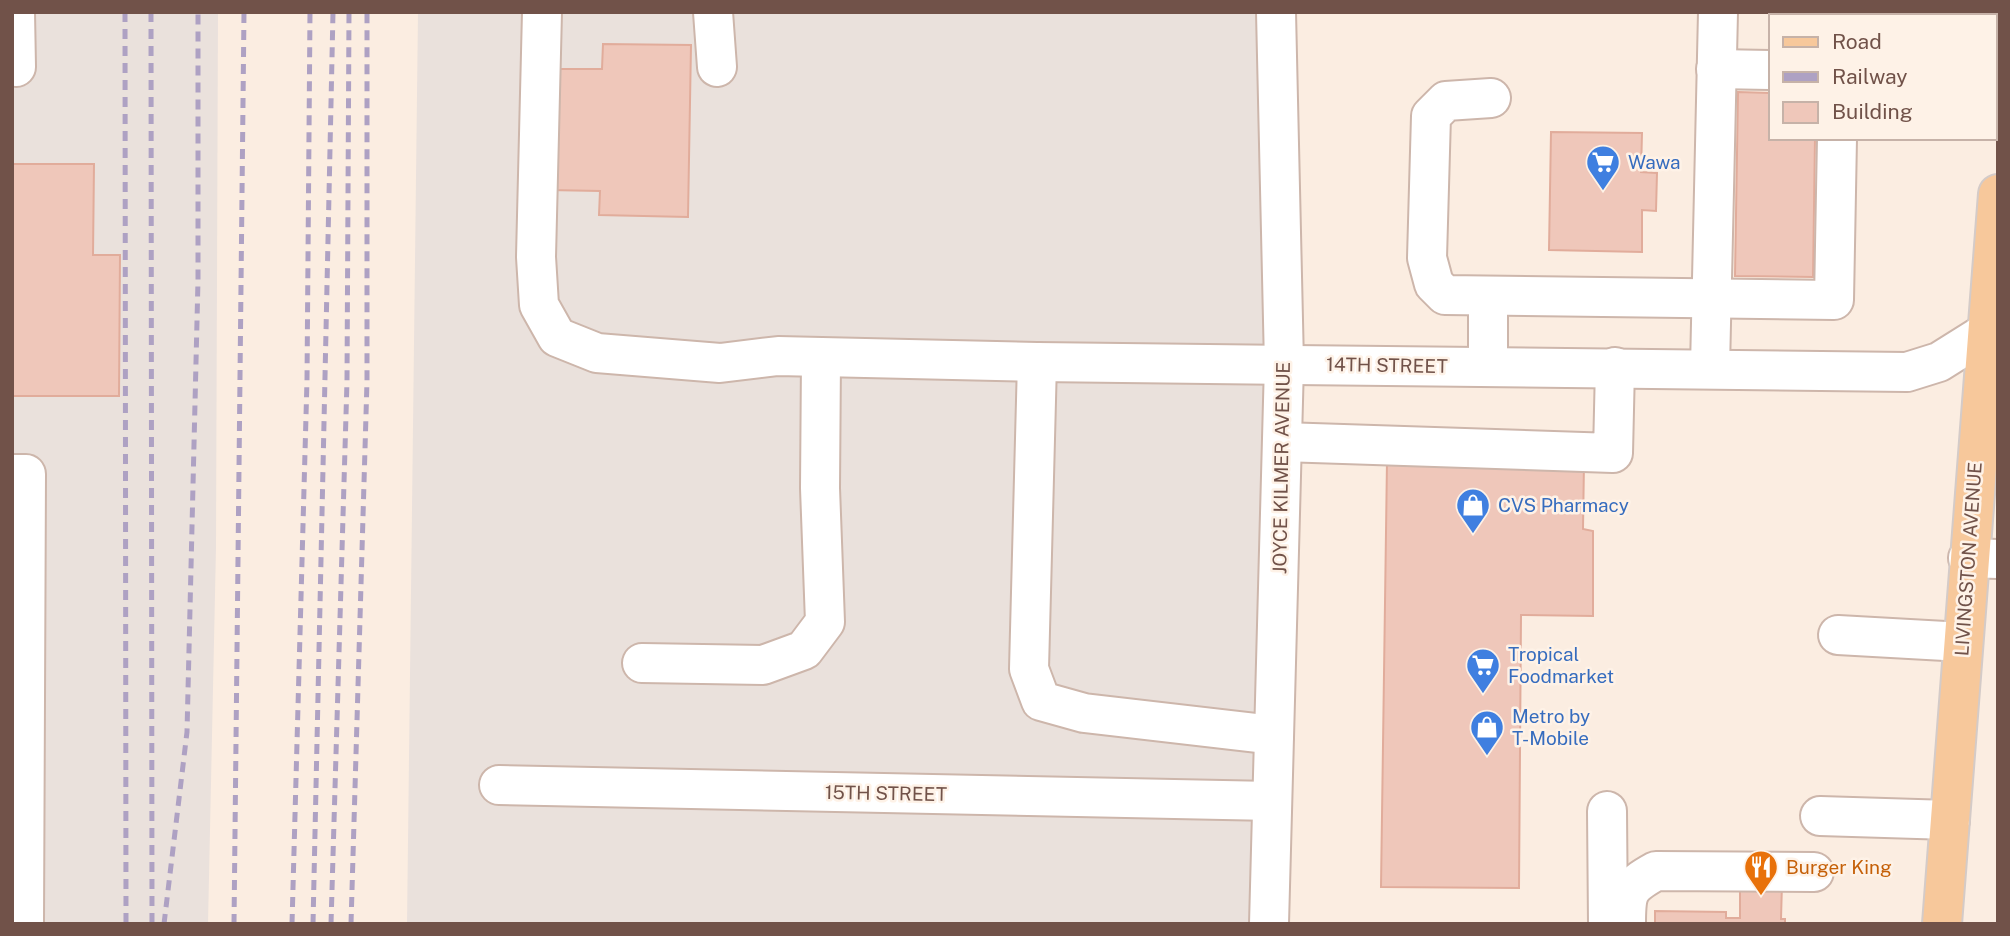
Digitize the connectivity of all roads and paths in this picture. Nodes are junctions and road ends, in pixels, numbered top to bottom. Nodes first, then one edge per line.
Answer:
1 (15, 12) edge
2 (542, 12) edge
3 (713, 12) edge
4 (1276, 12) edge
5 (1718, 12) edge
6 (16, 66) dead end
7 (717, 67) dead end
8 (1716, 69) junction
9 (1769, 69) edge
10 (1490, 99) dead end
11 (1837, 140) edge
12 (1998, 194) edge
13 (1488, 296) junction
14 (1712, 299) junction
15 (1991, 329) edge
16 (821, 358) junction
17 (1037, 362) junction
18 (1284, 364) junction
19 (1488, 366) junction
20 (1615, 367) junction
21 (1710, 368) junction
22 (1282, 442) junction
23 (12, 474) edge
24 (1983, 558) edge
25 (1838, 635) dead end
26 (1963, 642) junction
27 (642, 663) dead end
28 (1274, 735) junction
29 (499, 785) dead end
30 (1272, 801) junction
31 (1607, 811) dead end
32 (1819, 816) dead end
33 (1950, 820) junction
34 (1814, 872) dead end
35 (24, 924) edge
36 (1269, 924) edge
37 (1608, 924) edge
38 (1626, 924) edge
39 (1942, 924) edge

1 - 6 street
2 - 16 street, 14TH STREET
3 - 7 street
4 - 18 street, JOYCE KILMER AVENUE
5 - 8 street
8 - 9 street
8 - 14 street
10 - 13 street
11 - 14 street
12 - 15 main road, LIVINGSTON AVENUE
13 - 14 street
13 - 19 street
14 - 21 street
15 - 21 street, 14TH STREET
15 - 24 main road, LIVINGSTON AVENUE
16 - 17 street, 14TH STREET
16 - 27 street
17 - 18 street, 14TH STREET
17 - 28 street
18 - 19 street, 14TH STREET
18 - 22 street, JOYCE KILMER AVENUE
19 - 20 street, 14TH STREET
20 - 21 street, 14TH STREET
20 - 22 street
22 - 28 street, JOYCE KILMER AVENUE
23 - 35 street
24 - 26 main road, LIVINGSTON AVENUE
25 - 26 street
26 - 33 main road, LIVINGSTON AVENUE
28 - 30 street, JOYCE KILMER AVENUE
29 - 30 street, 15TH STREET
30 - 36 street, JOYCE KILMER AVENUE
31 - 37 street
32 - 33 street
33 - 39 main road, LIVINGSTON AVENUE
34 - 38 street

